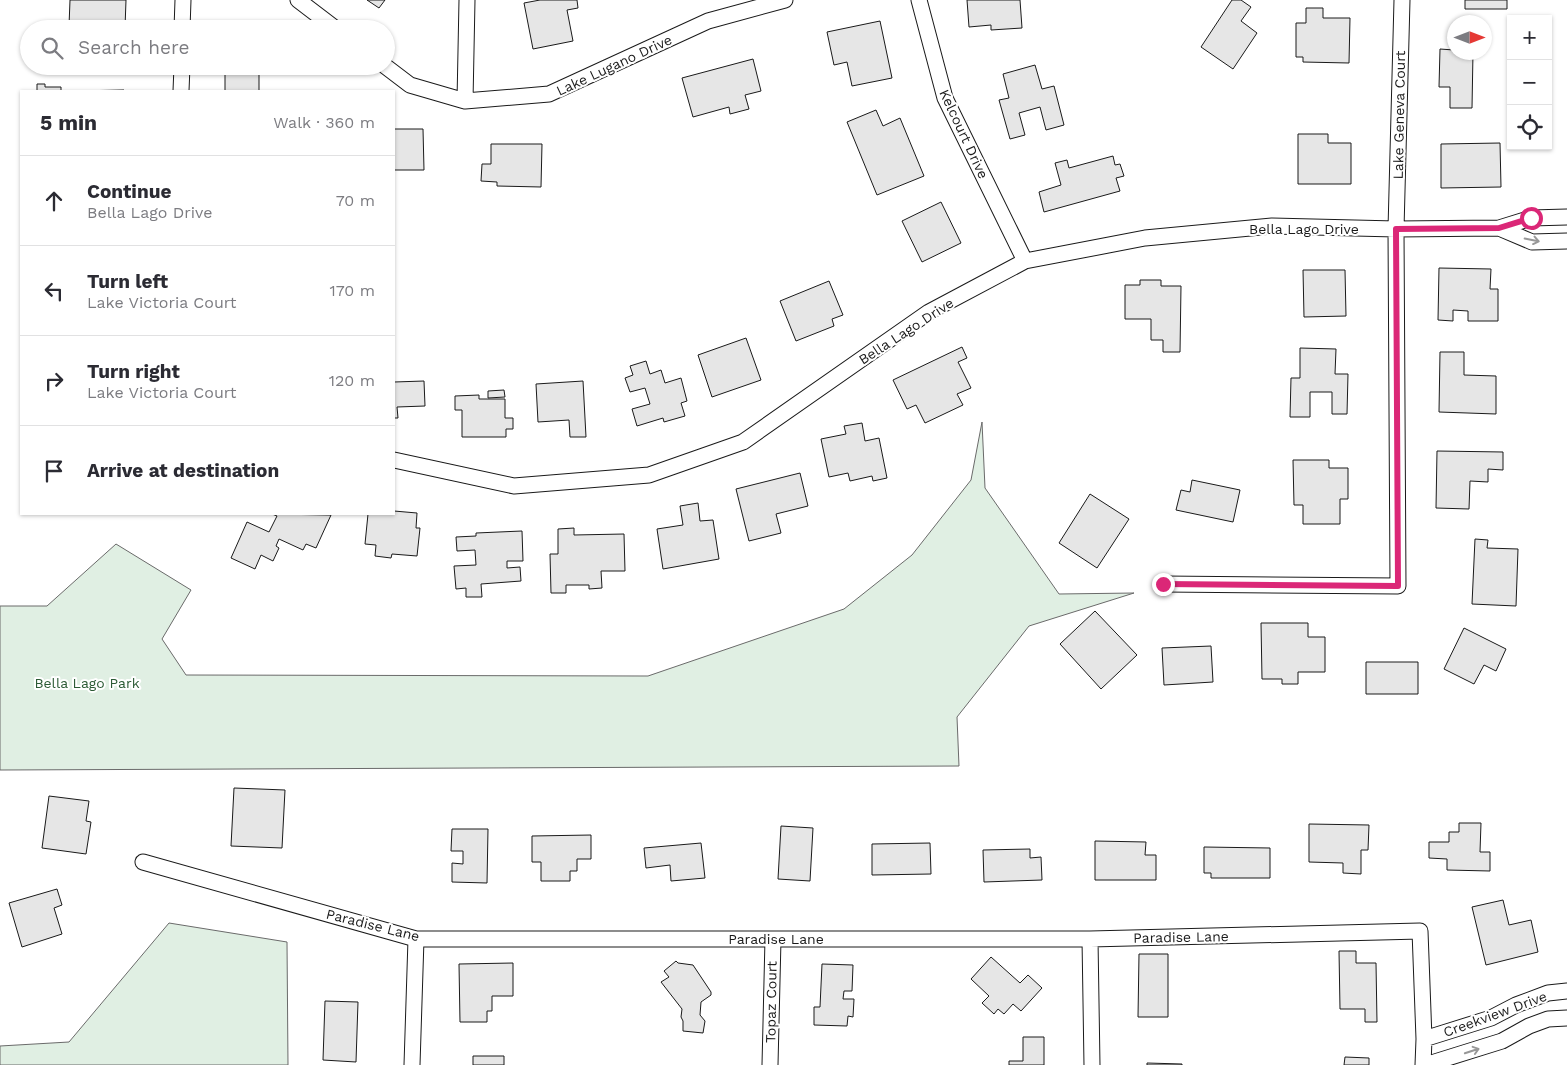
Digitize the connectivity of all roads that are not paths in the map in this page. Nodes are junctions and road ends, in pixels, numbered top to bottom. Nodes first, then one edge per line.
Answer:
1 (183, 0) edge
2 (298, 0) edge
3 (467, 0) edge
4 (785, 0) edge
5 (919, 0) edge
6 (1402, 0) edge
7 (182, 20) edge
8 (324, 20) edge
9 (395, 74) edge
10 (182, 75) edge
11 (181, 90) edge
12 (465, 100) junction
13 (1567, 217) edge
14 (1499, 228) junction
15 (1396, 229) junction
16 (1567, 241) edge
17 (1025, 261) junction
18 (395, 460) edge
19 (1163, 584) dead end
20 (143, 862) dead end
21 (416, 939) junction
22 (772, 939) junction
23 (1090, 939) junction
24 (1567, 991) edge
25 (1567, 1018) edge
26 (1424, 1039) junction
27 (412, 1065) edge
28 (770, 1065) edge
29 (1092, 1065) edge
30 (1424, 1065) edge

1 - 7 street
2 - 8 street
3 - 12 street
4 - 12 street, Lake Lugano Drive
5 - 17 street, Kelcourt Drive
6 - 15 street, Lake Geneva Court
9 - 12 street, Lake Lugano Drive
10 - 11 street
13 - 14 street, Bella Lago Drive
14 - 15 street, Bella Lago Drive
14 -> 16 street, Bella Lago Drive
15 - 17 street, Bella Lago Drive
15 - 19 street, Lake Geneva Court
17 - 18 street, Bella Lago Drive
20 - 21 street, Paradise Lane
21 - 22 street, Paradise Lane
21 - 27 street
22 - 23 street, Paradise Lane
22 - 28 street, Topaz Court
23 - 26 street, Paradise Lane
23 - 29 street
24 - 26 street, Creekview Drive
30 -> 25 street, Creekview Drive
26 - 30 street

